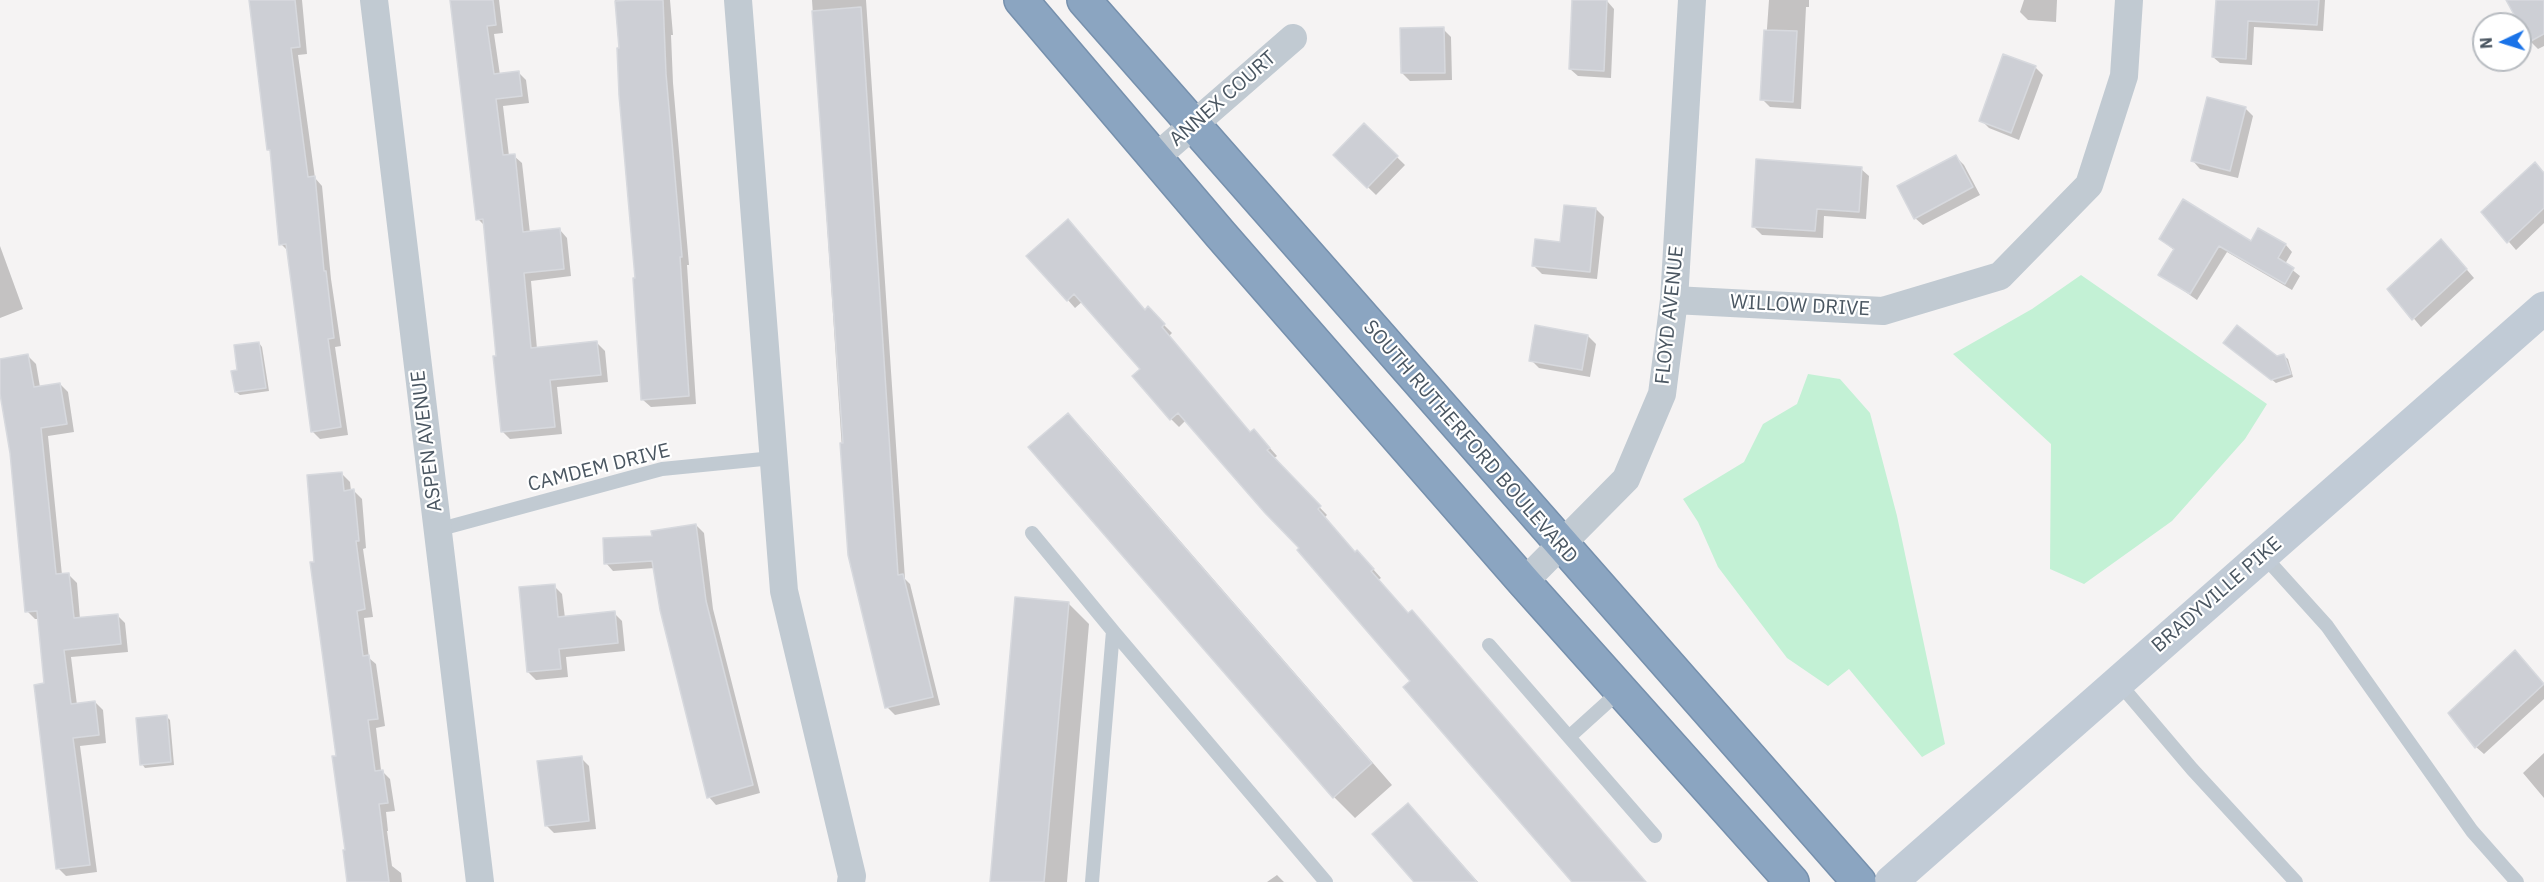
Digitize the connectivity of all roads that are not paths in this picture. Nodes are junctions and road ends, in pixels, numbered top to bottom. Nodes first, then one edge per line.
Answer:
1 (374, 0) edge
2 (738, 0) edge
3 (1021, 0) edge
4 (1084, 0) edge
5 (1692, 0) edge
6 (2129, 0) edge
7 (1293, 38) dead end
8 (1192, 125) junction
9 (1154, 159) junction
10 (1674, 300) junction
11 (2544, 308) edge
12 (773, 458) junction
13 (437, 530) junction
14 (1032, 533) dead end
15 (1562, 546) junction
16 (2263, 555) junction
17 (1524, 582) junction
18 (1113, 631) junction
19 (1489, 645) dead end
20 (2118, 682) junction
21 (1621, 690) junction
22 (1569, 737) junction
23 (1654, 837) dead end
24 (480, 882) edge
25 (851, 882) edge
26 (1092, 882) edge
27 (1326, 882) edge
28 (1792, 882) edge
29 (1859, 882) edge
30 (1891, 882) edge
31 (2296, 882) edge
32 (2517, 882) edge

1 - 13 street, ASPEN AVENUE
2 - 12 street
3 - 9 highway
4 - 8 highway, SOUTH RUTHERFORD BOULEVARD
5 - 10 street, FLOYD AVENUE
6 - 10 street, WILLOW DRIVE
7 - 8 street, ANNEX COURT
8 - 9 street, ANNEX COURT
8 - 15 highway, SOUTH RUTHERFORD BOULEVARD
9 - 17 highway
10 - 15 street, FLOYD AVENUE
11 - 16 main road, BRADYVILLE PIKE
12 - 13 lane, CAMDEM DRIVE
12 - 25 street
13 - 24 street, ASPEN AVENUE
14 - 18 lane
15 - 17 street, FLOYD AVENUE
15 - 29 highway, SOUTH RUTHERFORD BOULEVARD
16 - 20 main road, BRADYVILLE PIKE
16 - 32 lane
17 - 21 highway
18 - 26 lane
18 - 27 lane
19 - 22 lane
20 - 30 main road, BRADYVILLE PIKE
20 - 31 lane
21 - 22 lane
21 - 28 highway
22 - 23 lane

